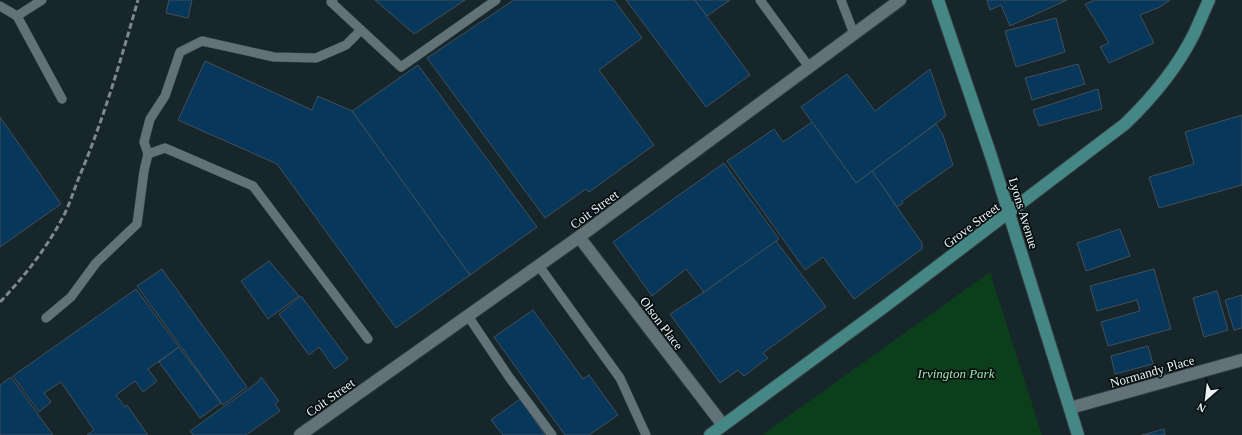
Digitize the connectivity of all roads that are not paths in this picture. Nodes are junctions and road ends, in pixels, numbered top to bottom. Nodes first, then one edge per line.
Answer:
1 (42, 0) edge
2 (333, 0) edge
3 (496, 0) edge
4 (760, 0) edge
5 (841, 0) edge
6 (900, 0) edge
7 (938, 0) edge
8 (1209, 0) edge
9 (0, 6) edge
10 (17, 16) junction
11 (361, 30) junction
12 (854, 34) junction
13 (809, 67) junction
14 (62, 99) dead end
15 (148, 154) junction
16 (1009, 213) junction
17 (579, 237) junction
18 (539, 266) junction
19 (468, 316) junction
20 (46, 318) dead end
21 (368, 339) dead end
22 (1242, 360) edge
23 (1070, 408) junction
24 (723, 425) junction
25 (300, 435) edge
26 (552, 435) edge
27 (645, 435) edge
28 (710, 435) edge
29 (1078, 435) edge

1 - 10 lane
2 - 11 lane
3 - 11 lane
4 - 13 lane
5 - 12 lane
6 - 12 street, Coit Street
7 - 16 main road, Lyons Avenue
8 - 16 main road, Grove Street
9 - 10 lane
10 - 14 lane
11 - 15 lane
12 - 13 street, Coit Street
13 - 17 street, Coit Street
15 - 20 lane
15 - 21 lane
16 - 23 main road, Lyons Avenue
16 - 24 main road, Grove Street
17 - 18 street, Coit Street
17 - 24 street, Olson Place
18 - 19 street, Coit Street
18 - 27 lane
19 - 25 street, Coit Street
19 - 26 lane
22 - 23 street, Normandy Place
23 - 29 main road, Lyons Avenue
24 - 28 main road, Grove Street

